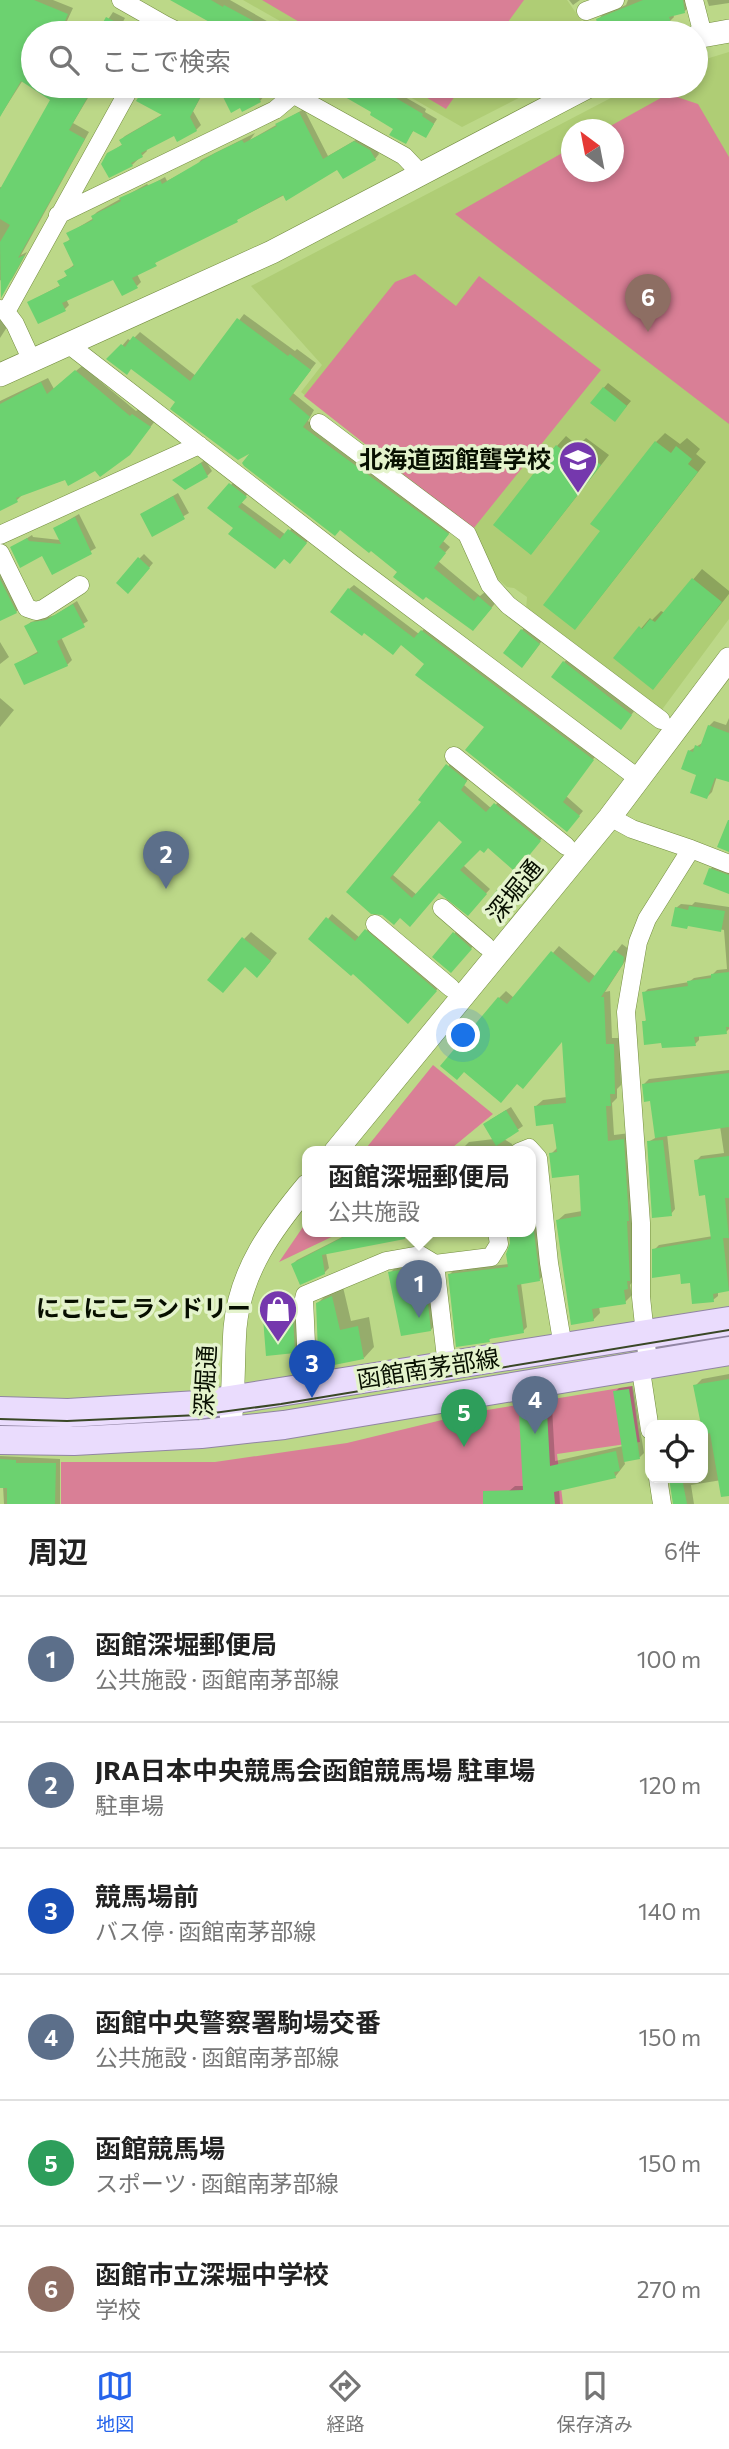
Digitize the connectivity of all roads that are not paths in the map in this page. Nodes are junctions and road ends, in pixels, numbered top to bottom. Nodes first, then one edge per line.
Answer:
1 (121, 0) edge
2 (615, 0) edge
3 (694, 0) edge
4 (586, 11) dead end
5 (154, 21) edge
6 (697, 21) edge
7 (729, 30) edge
8 (708, 34) edge
9 (124, 98) edge
10 (282, 98) edge
11 (300, 98) edge
12 (566, 98) edge
13 (422, 175) junction
14 (58, 215) junction
15 (3, 310) edge
16 (68, 344) junction
17 (32, 361) junction
18 (0, 375) edge
19 (319, 423) dead end
20 (199, 445) junction
21 (0, 535) edge
22 (0, 553) edge
23 (80, 585) dead end
24 (725, 670) edge
25 (661, 720) dead end
26 (454, 756) dead end
27 (639, 779) junction
28 (610, 817) junction
29 (566, 846) dead end
30 (691, 849) junction
31 (729, 864) edge
32 (442, 908) dead end
33 (375, 924) dead end
34 (486, 946) dead end
35 (451, 988) dead end
36 (340, 1146) edge
37 (536, 1156) edge
38 (302, 1191) edge
39 (498, 1237) edge
40 (435, 1264) junction
41 (729, 1321) edge
42 (646, 1335) junction
43 (563, 1347) junction
44 (729, 1351) edge
45 (644, 1364) junction
46 (447, 1366) junction
47 (308, 1389) junction
48 (232, 1400) junction
49 (0, 1411) edge
50 (649, 1420) edge
51 (230, 1431) junction
52 (0, 1440) edge
53 (659, 1483) edge
54 (662, 1504) edge

1 - 5 street
2 - 4 street
3 - 6 street
7 - 8 street
9 - 14 street
10 - 14 street
11 - 13 street
12 - 13 street
13 - 16 street
14 - 15 street
15 - 17 street
16 - 17 street
16 - 20 street
17 - 18 street
19 - 25 street
20 - 21 street
20 - 27 street
22 - 23 street
24 - 27 street, 深堀通
26 - 29 street
27 - 28 street, 深堀通
28 - 30 street
28 - 36 street, 深堀通
30 - 31 street
30 - 42 street
32 - 34 street
33 - 35 street
37 - 43 street
38 - 48 street, 深堀通
39 - 40 street
40 - 46 street
40 - 47 street
41 - 42 main road, 函館南茅部線
42 - 43 main road, 函館南茅部線
42 - 45 street
43 - 46 main road, 函館南茅部線
44 - 45 main road, 函館南茅部線
45 - 50 street
45 - 51 main road, 函館南茅部線
46 - 47 main road, 函館南茅部線
47 - 48 main road, 函館南茅部線
48 - 49 main road, 函館南茅部線
48 - 51 street, 深堀通
51 - 52 main road, 函館南茅部線
53 - 54 street

